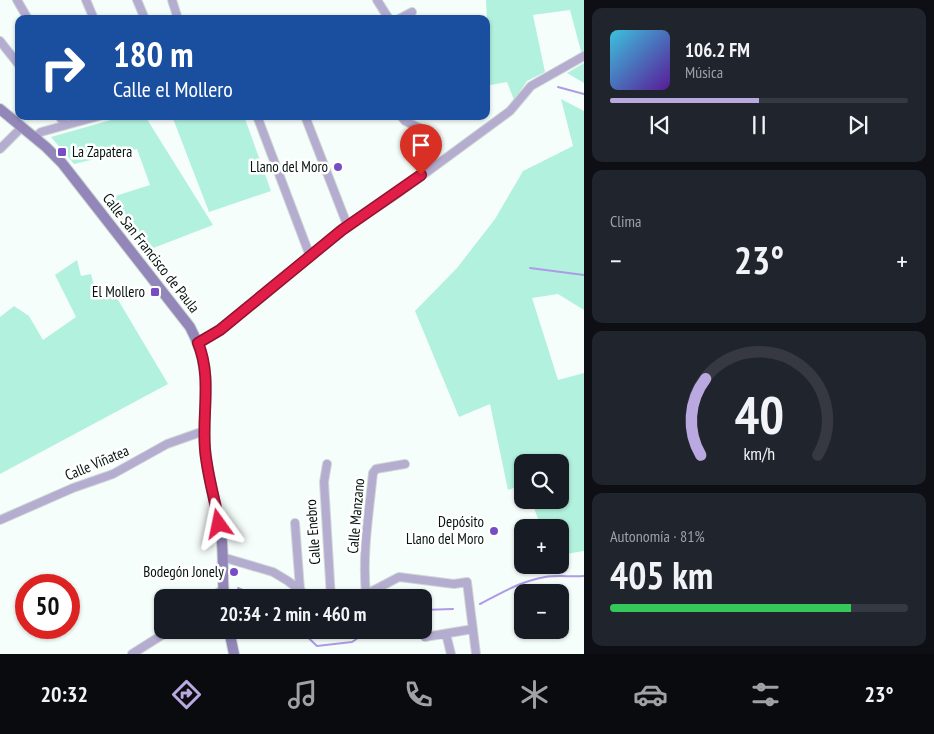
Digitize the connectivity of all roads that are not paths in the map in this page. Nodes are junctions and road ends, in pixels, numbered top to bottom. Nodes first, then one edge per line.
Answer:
1 (86, 0) edge
2 (137, 0) edge
3 (172, 0) edge
4 (377, 0) edge
5 (20, 1) edge
6 (412, 12) dead end
7 (26, 15) edge
8 (92, 15) edge
9 (143, 15) edge
10 (177, 15) edge
11 (386, 15) edge
12 (406, 15) edge
13 (0, 41) edge
14 (584, 56) edge
15 (15, 60) edge
16 (0, 109) edge
17 (62, 120) edge
18 (80, 120) edge
19 (259, 120) edge
20 (307, 120) edge
21 (404, 120) edge
22 (66, 125) junction
23 (22, 127) junction
24 (35, 137) junction
25 (0, 149) edge
26 (434, 166) junction
27 (348, 227) junction
28 (310, 256) junction
29 (198, 343) junction
30 (204, 432) junction
31 (326, 464) dead end
32 (405, 464) dead end
33 (0, 520) edge
34 (295, 523) dead end
35 (222, 557) junction
36 (223, 589) edge
37 (300, 589) joint
38 (330, 589) edge
39 (363, 589) edge
40 (376, 589) edge
41 (473, 629) junction
42 (446, 634) junction
43 (432, 637) edge
44 (156, 639) edge
45 (231, 639) edge
46 (132, 654) edge
47 (234, 654) edge
48 (450, 654) edge
49 (476, 654) edge

1 - 8 street
2 - 9 street
3 - 10 street
4 - 11 street
5 - 7 street
6 - 12 street
13 - 15 street
14 - 26 street
16 - 23 main road, Calle San Francisco de Paula
17 - 22 street
18 - 22 street
19 - 28 street
20 - 27 street
21 - 26 street
22 - 24 street
23 - 24 main road, Calle San Francisco de Paula
23 - 25 street
24 - 29 main road, Calle San Francisco de Paula
26 - 27 street
27 - 28 street
28 - 29 street
29 - 30 main road, Calle San Francisco de Paula
30 - 33 street, Calle Viñatea
30 - 35 main road, Calle San Francisco de Paula
31 - 38 street, Calle Enebro
32 - 39 street, Calle Manzano
34 - 37 street
35 - 36 main road, Calle San Francisco de Paula
35 - 37 street
40 - 41 street
41 - 42 street
41 - 49 street
42 - 43 street
42 - 48 street
44 - 46 street
45 - 47 main road

